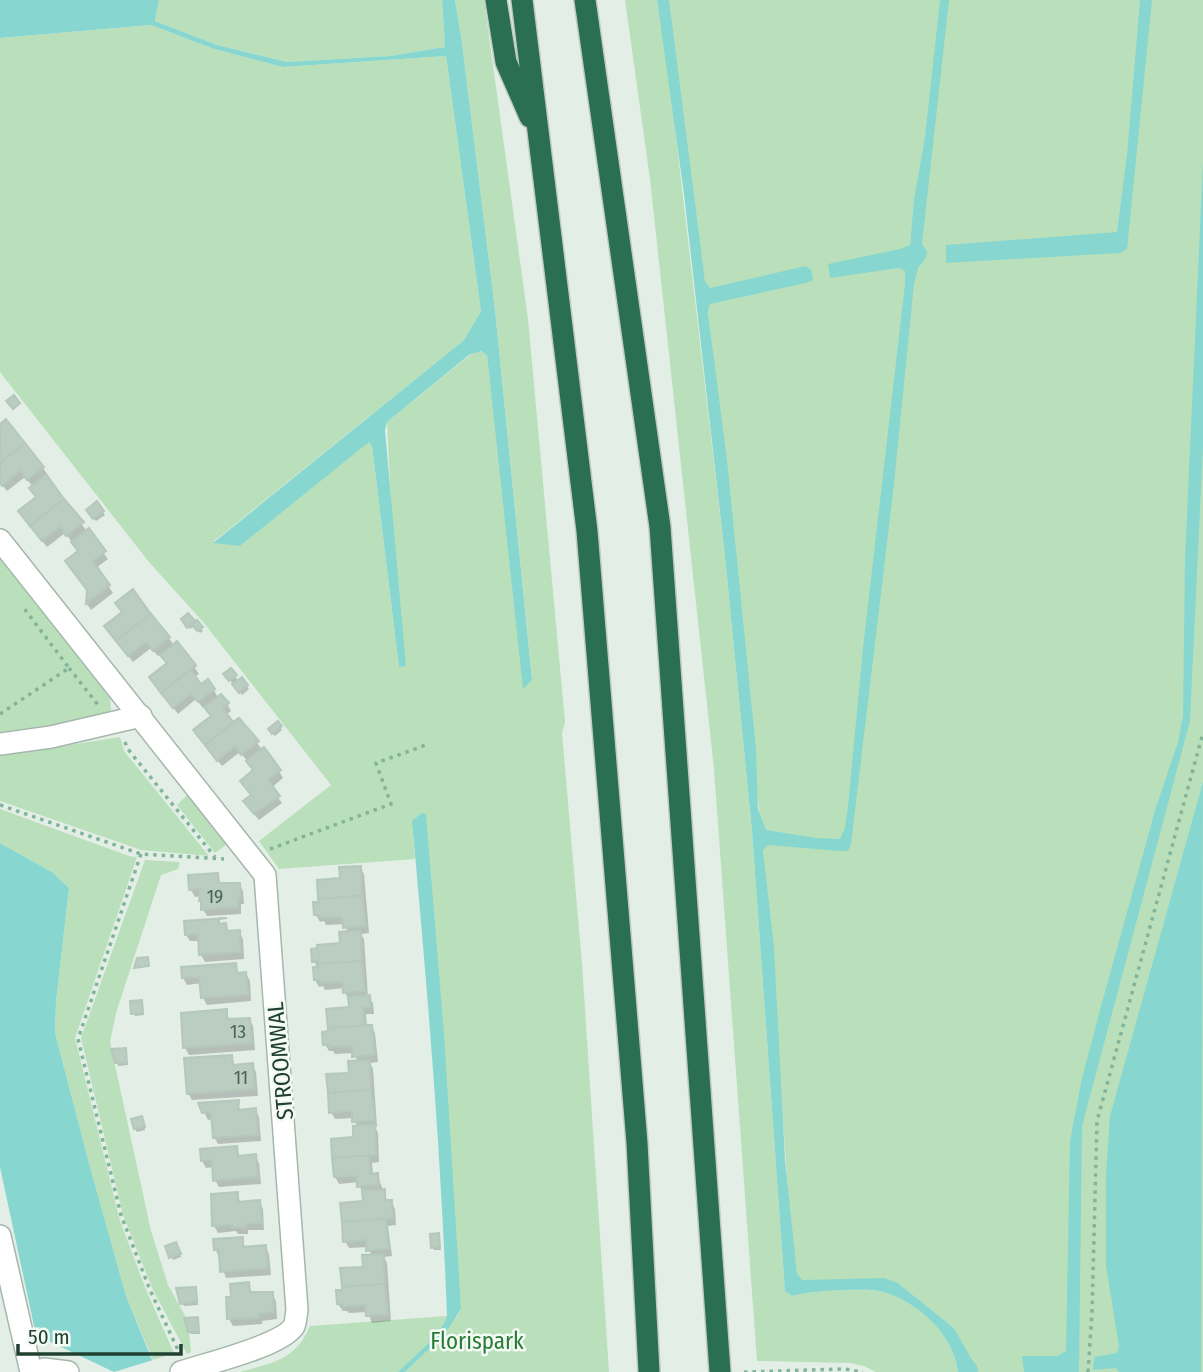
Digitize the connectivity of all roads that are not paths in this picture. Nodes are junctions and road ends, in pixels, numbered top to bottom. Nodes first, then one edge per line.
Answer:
1 (496, 0) edge
2 (522, 0) edge
3 (585, 0) edge
4 (539, 138) junction
5 (0, 540) edge
6 (141, 716) junction
7 (0, 744) edge
8 (0, 1236) edge
9 (186, 1371) edge
10 (33, 1372) edge
11 (68, 1372) edge
12 (649, 1372) edge
13 (720, 1372) edge

1 - 4 highway
2 - 4 highway
3 - 13 highway
4 - 12 highway
5 - 6 street, STROOMWAL
6 - 7 street
6 - 9 street, STROOMWAL
8 - 10 street
10 - 11 street

